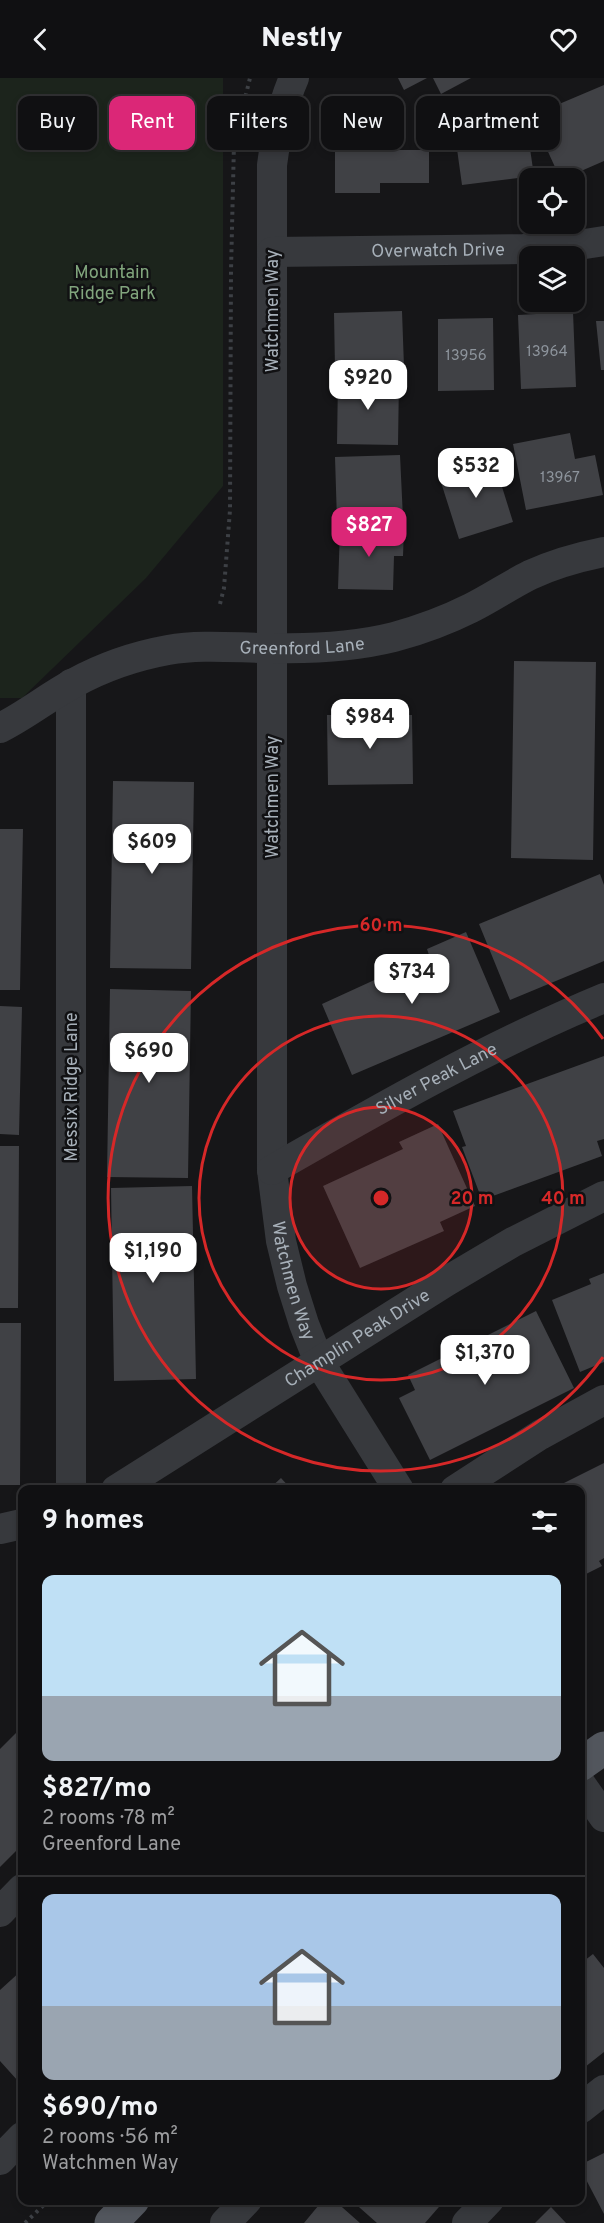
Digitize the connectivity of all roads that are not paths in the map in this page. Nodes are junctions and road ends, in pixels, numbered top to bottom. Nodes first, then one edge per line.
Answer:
1 (294, 78) edge
2 (604, 241) edge
3 (273, 252) junction
4 (604, 552) edge
5 (272, 648) junction
6 (72, 684) junction
7 (0, 728) edge
8 (604, 998) edge
9 (272, 1170) junction
10 (604, 1196) edge
11 (319, 1362) junction
12 (604, 1400) edge
13 (72, 1485) edge
14 (124, 1485) edge
15 (396, 1485) edge
16 (463, 1485) edge
17 (18, 1525) edge
18 (0, 1529) edge
19 (604, 1748) edge
20 (585, 1761) edge
21 (585, 1790) edge
22 (604, 1817) edge
23 (18, 1893) edge
24 (0, 1912) edge
25 (604, 2090) edge
26 (585, 2105) edge
27 (18, 2141) edge
28 (0, 2160) edge
29 (128, 2205) edge
30 (242, 2205) edge
31 (484, 2205) edge
32 (111, 2223) edge
33 (225, 2223) edge
34 (467, 2223) edge

1 - 3 street, Watchmen Way
2 - 3 street, Overwatch Drive
3 - 5 street, Watchmen Way
4 - 5 street, Greenford Lane
5 - 6 street, Greenford Lane
5 - 9 street, Watchmen Way
6 - 7 street, Greenford Lane
6 - 13 street, Messix Ridge Lane
8 - 9 street, Silver Peak Lane
9 - 11 street, Watchmen Way
10 - 11 street, Champlin Peak Drive
11 - 14 street, Champlin Peak Drive
11 - 15 street, Watchmen Way
12 - 16 street
17 - 18 street
19 - 20 main road
21 - 22 street
23 - 24 street
25 - 26 street
27 - 28 street
29 - 32 main road
30 - 33 street
31 - 34 street

